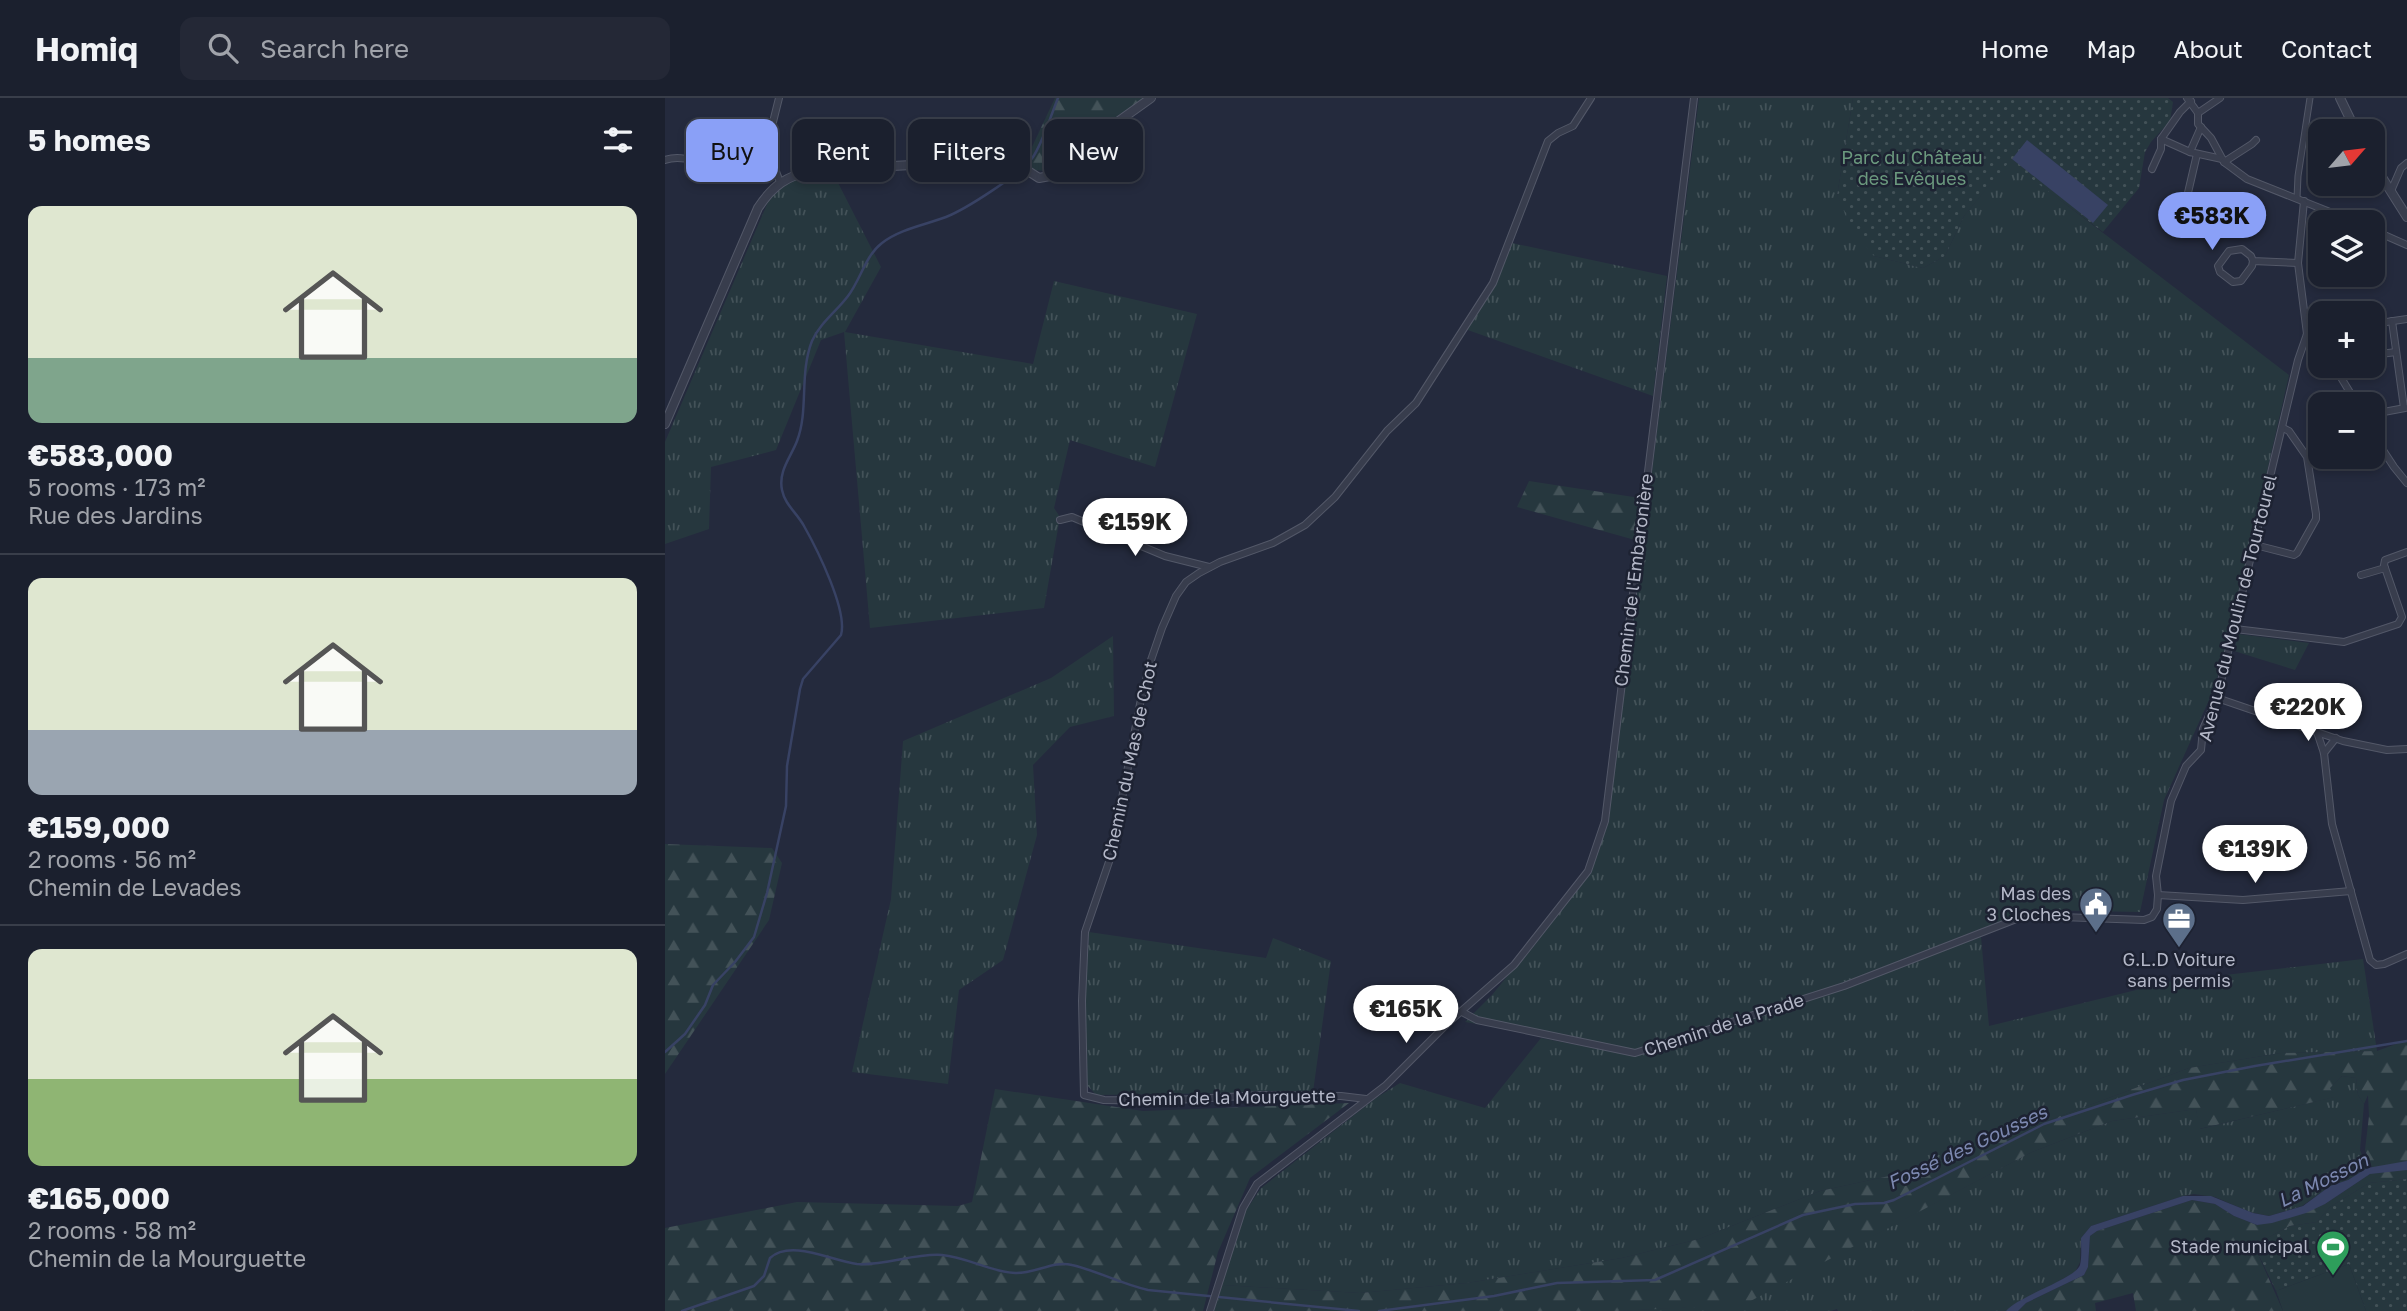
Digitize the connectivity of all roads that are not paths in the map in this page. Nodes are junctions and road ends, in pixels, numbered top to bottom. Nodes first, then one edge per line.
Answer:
1 (779, 98) edge
2 (1151, 98) edge
3 (1591, 98) edge
4 (1694, 98) edge
5 (2220, 98) edge
6 (2310, 98) edge
7 (2340, 98) edge
8 (2189, 99) edge
9 (2198, 113) junction
10 (774, 119) edge
11 (2350, 119) edge
12 (2201, 127) junction
13 (2161, 139) junction
14 (2256, 140) dead end
15 (2193, 153) junction
16 (665, 160) edge
17 (686, 160) edge
18 (2223, 160) junction
19 (2407, 163) edge
20 (2152, 169) dead end
21 (778, 177) edge
22 (780, 182) junction
23 (2385, 182) edge
24 (2391, 191) junction
25 (2187, 197) dead end
26 (2301, 199) junction
27 (2327, 210) edge
28 (2407, 217) edge
29 (2385, 236) edge
30 (2407, 246) edge
31 (2253, 261) junction
32 (2298, 263) junction
33 (2407, 319) edge
34 (2392, 321) junction
35 (2385, 322) edge
36 (2308, 334) joint
37 (2396, 352) junction
38 (2385, 353) edge
39 (2405, 408) edge
40 (2385, 412) edge
41 (665, 424) edge
42 (2283, 428) junction
43 (2385, 454) edge
44 (2407, 483) edge
45 (1060, 520) dead end
46 (2255, 545) junction
47 (2407, 552) edge
48 (1210, 567) junction
49 (2385, 568) junction
50 (2361, 575) dead end
51 (2404, 612) edge
52 (2235, 629) junction
53 (2217, 698) junction
54 (2317, 732) junction
55 (2336, 738) junction
56 (2407, 749) edge
57 (2324, 753) junction
58 (2351, 891) junction
59 (2158, 895) junction
60 (2407, 954) edge
61 (1462, 1012) junction
62 (1084, 1095) joint
63 (1366, 1099) junction
64 (1210, 1311) edge

1 - 10 street
2 - 22 street
3 - 48 street, Chemin du Mas de Chot
4 - 61 street, Chemin de l'Embaronière
5 - 9 street
6 - 26 street
7 - 11 street
8 - 9 street
8 - 13 street
9 - 12 street
12 - 15 street
12 - 18 street
13 - 15 street
13 - 20 street
14 - 18 street
15 - 18 street
15 - 25 street
16 - 17 street
18 - 26 street
19 - 24 street
21 - 22 street
22 - 41 street
23 - 24 street
24 - 28 street
26 - 27 street
26 - 32 street, Avenue du Moulin de Tourtourel
29 - 30 street
31 - 31 street
31 - 32 street
32 - 36 street, Avenue du Moulin de Tourtourel
33 - 34 street
34 - 35 street
34 - 37 street
36 - 42 street, Avenue du Moulin de Tourtourel
37 - 38 street
37 - 39 street
39 - 40 street
42 - 46 street, Avenue du Moulin de Tourtourel
42 - 46 street
43 - 44 street
45 - 48 street
46 - 52 street, Avenue du Moulin de Tourtourel
47 - 49 street
48 - 62 street, Chemin du Mas de Chot
49 - 50 street
49 - 51 street
51 - 52 street
52 - 53 street, Avenue du Moulin de Tourtourel
53 - 54 street
53 - 59 street, Avenue du Moulin de Tourtourel
54 - 55 street
54 - 57 street
55 - 56 street
55 - 57 street
57 - 58 street
58 - 59 street
58 - 60 street
59 - 61 street, Chemin de la Prade
61 - 63 street
62 - 63 street, Chemin de la Mourguette
63 - 64 street

